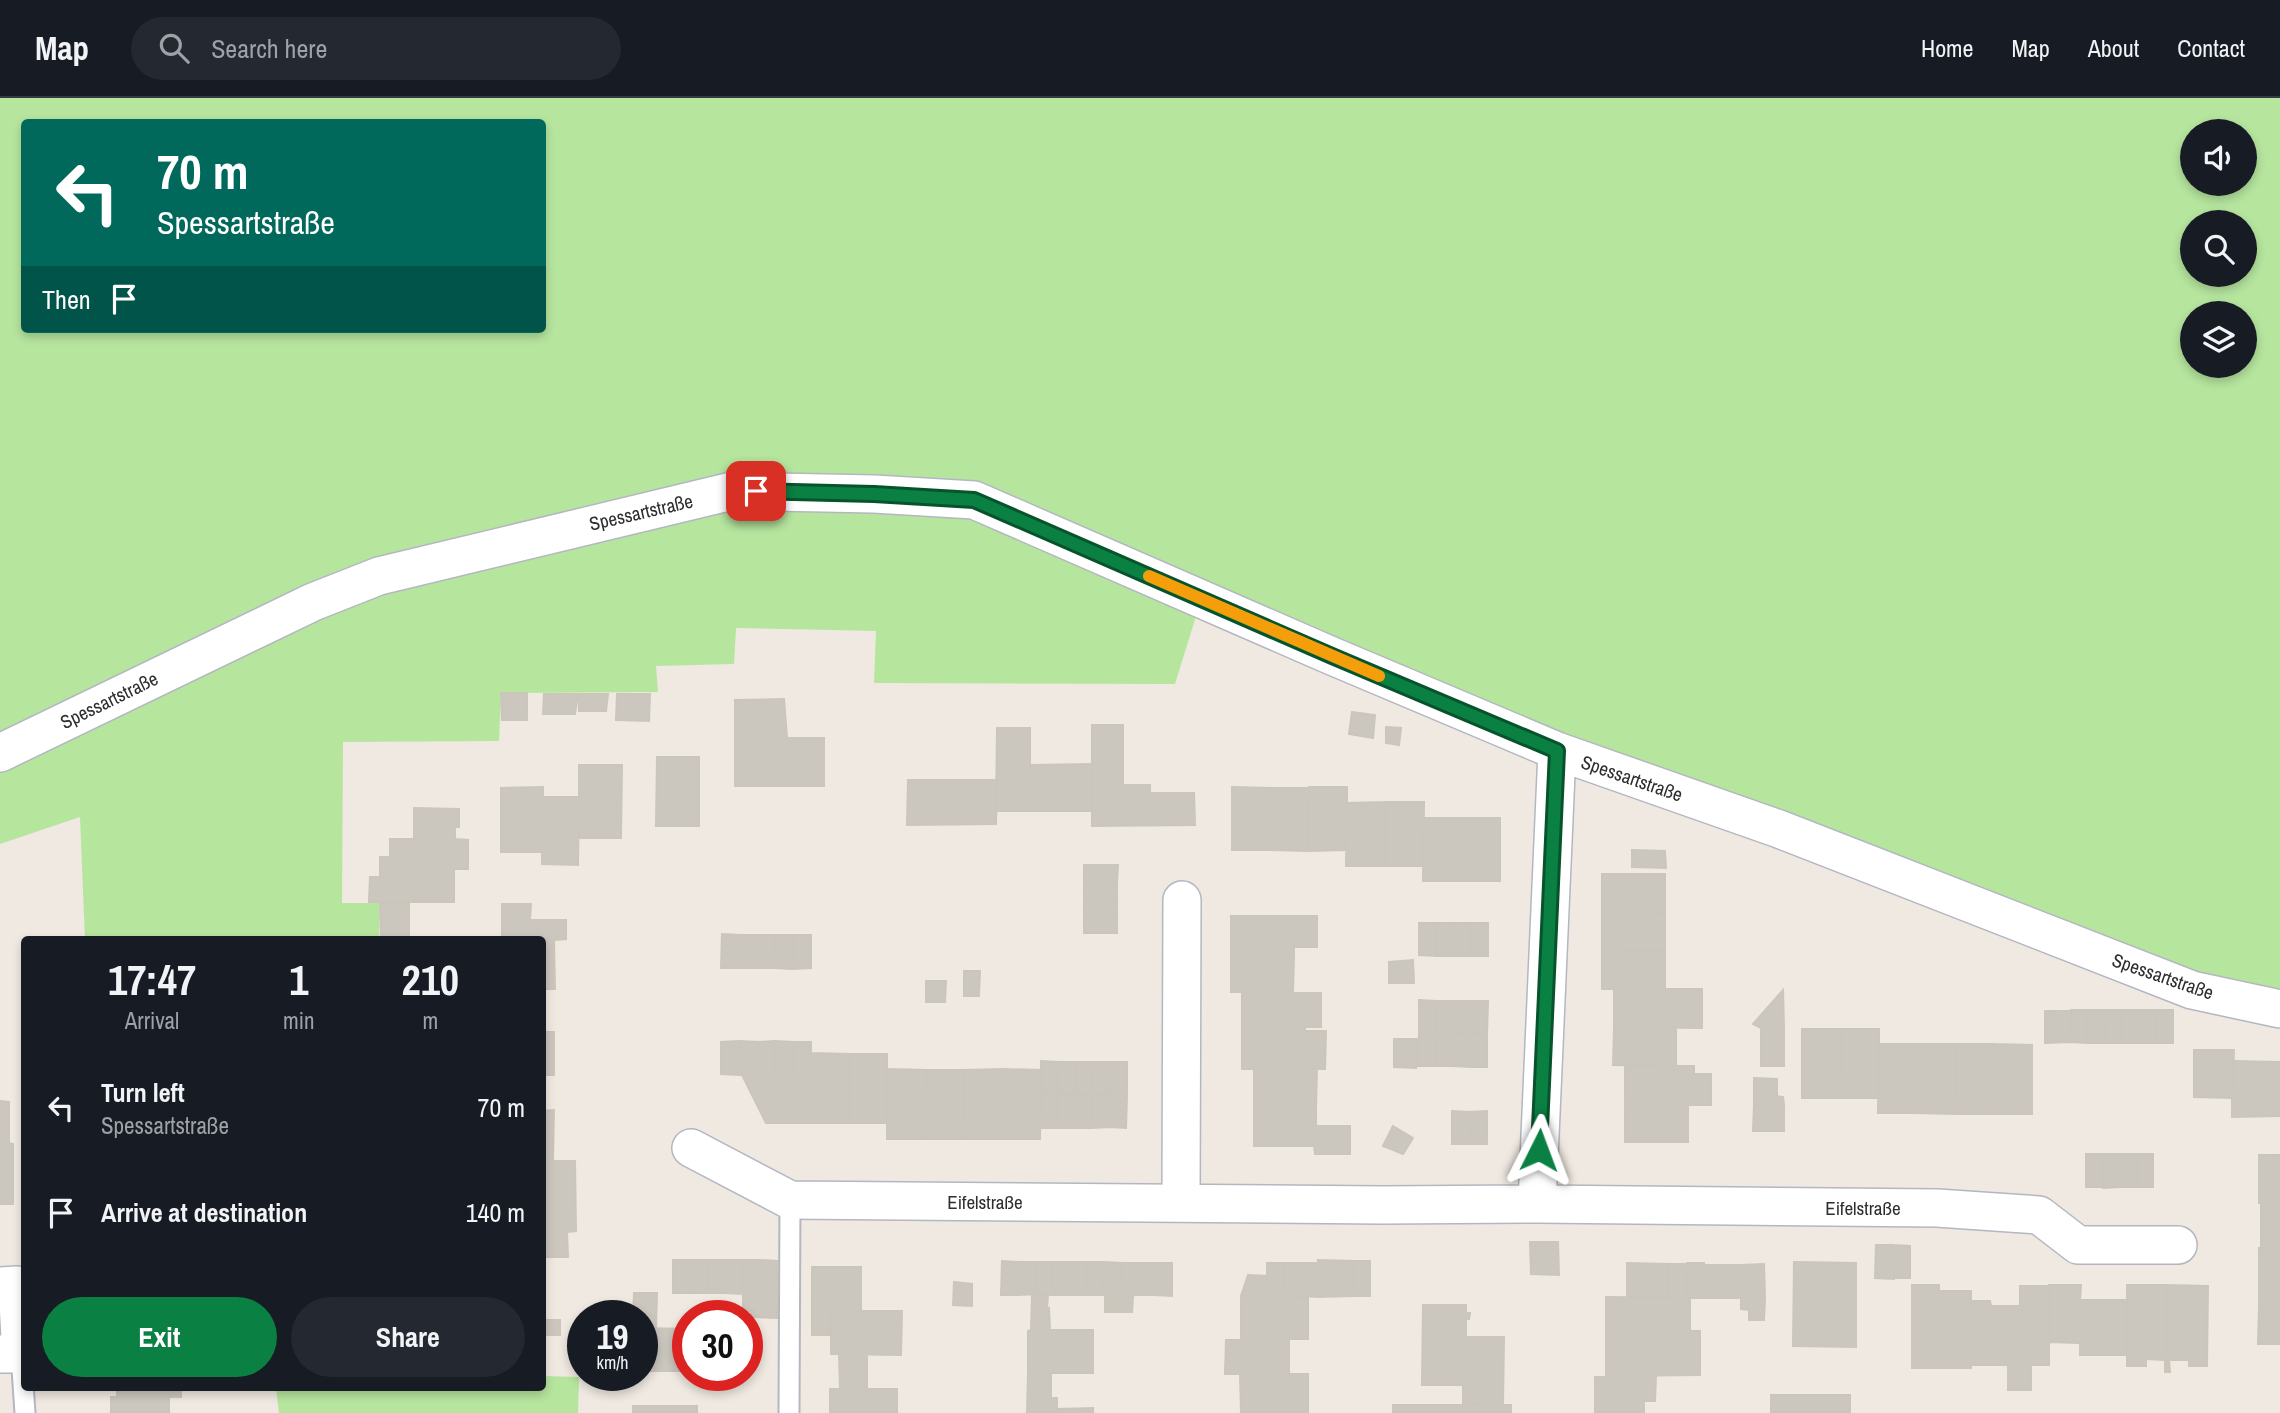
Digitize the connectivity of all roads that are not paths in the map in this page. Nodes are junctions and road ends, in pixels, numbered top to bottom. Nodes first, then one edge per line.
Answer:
1 (1557, 751) junction
2 (0, 753) edge
3 (1182, 900) dead end
4 (2280, 1009) edge
5 (691, 1148) dead end
6 (790, 1200) junction
7 (1181, 1203) junction
8 (1537, 1204) junction
9 (2178, 1245) dead end
10 (0, 1286) edge
11 (10, 1354) edge
12 (25, 1413) edge
13 (789, 1413) edge

1 - 2 street, Spessartstraße
1 - 4 street, Spessartstraße
1 - 8 street
3 - 7 street
5 - 6 street, Eifelstraße
6 - 7 street, Eifelstraße
6 - 13 lane
7 - 8 street, Eifelstraße
8 - 9 street, Eifelstraße
10 - 11 street
11 - 12 lane

